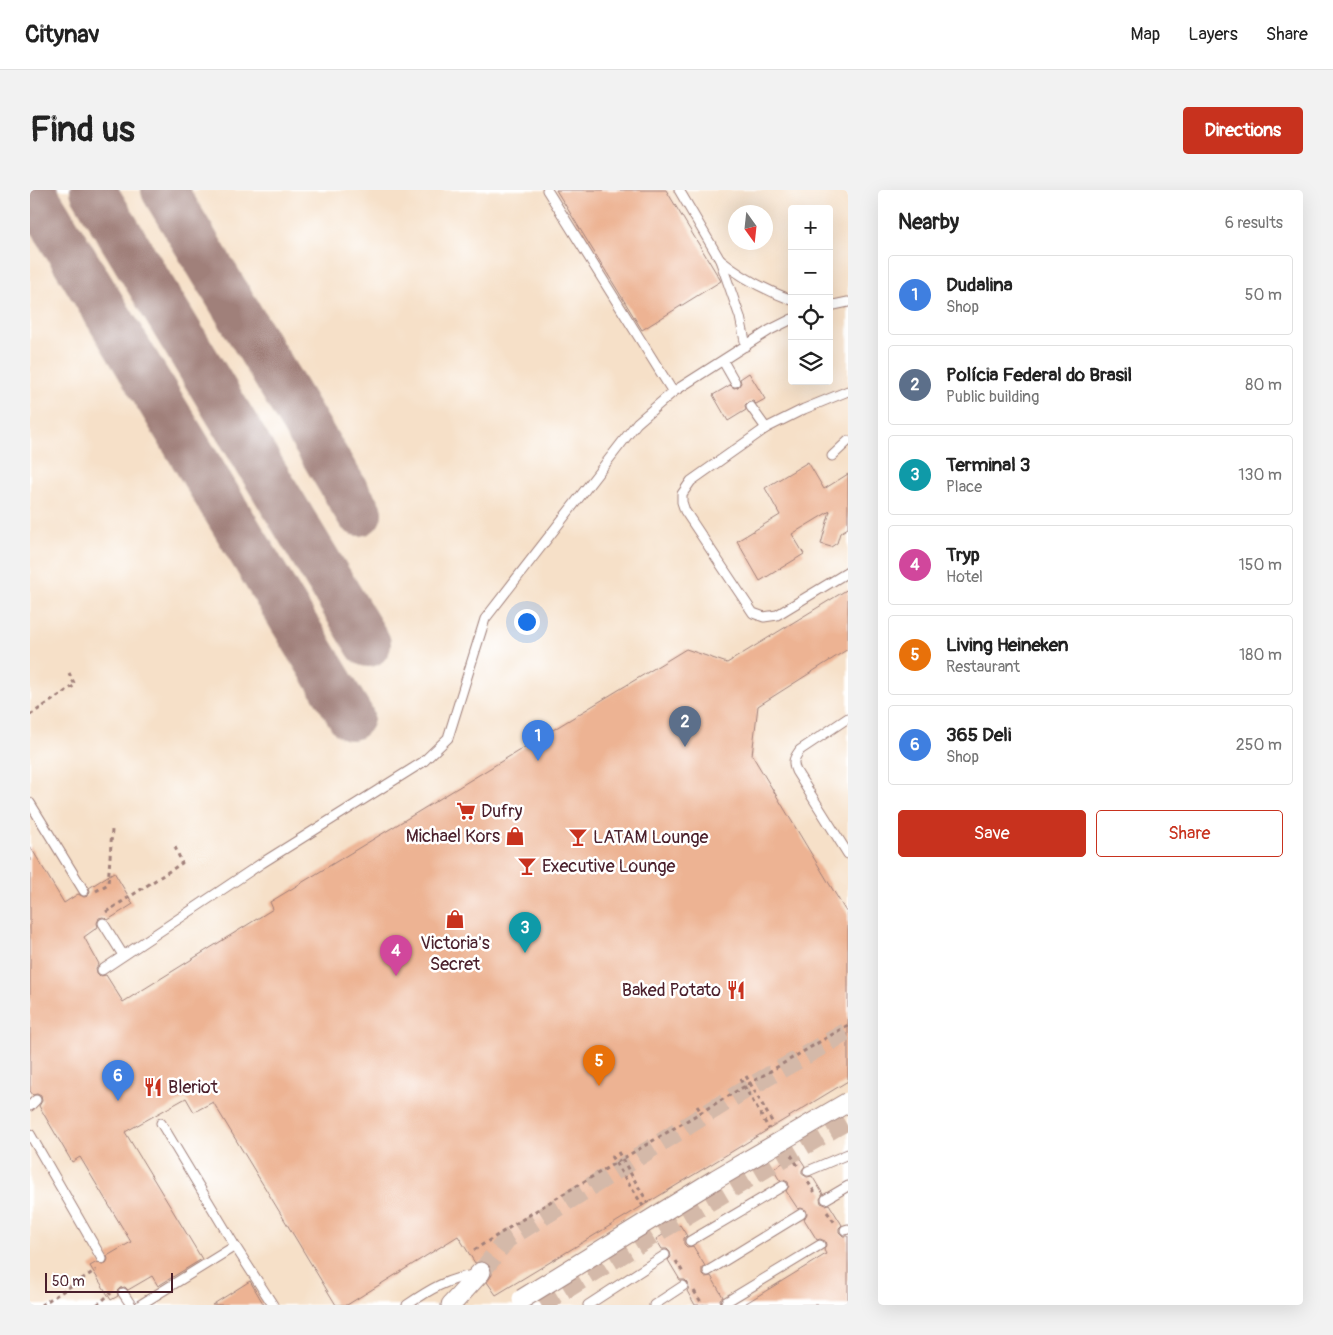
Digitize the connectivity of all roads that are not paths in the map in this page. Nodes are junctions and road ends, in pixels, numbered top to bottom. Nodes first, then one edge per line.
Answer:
1 (547, 190) edge
2 (679, 190) edge
3 (720, 260) junction
4 (788, 298) edge
5 (848, 302) edge
6 (833, 305) edge
7 (788, 322) edge
8 (746, 346) junction
9 (723, 361) junction
10 (735, 382) dead end
11 (848, 391) edge
12 (673, 392) junction
13 (751, 407) dead end
14 (766, 428) junction
15 (848, 441) edge
16 (832, 456) dead end
17 (848, 572) edge
18 (848, 718) edge
19 (30, 803) edge
20 (848, 854) edge
21 (84, 891) dead end
22 (102, 920) road end
23 (123, 955) junction
24 (102, 970) dead end
25 (848, 1102) edge
26 (161, 1123) dead end
27 (30, 1134) edge
28 (848, 1154) edge
29 (808, 1171) dead end
30 (783, 1186) dead end
31 (848, 1186) edge
32 (826, 1199) dead end
33 (801, 1214) dead end
34 (690, 1241) dead end
35 (820, 1245) dead end
36 (235, 1246) junction
37 (665, 1255) dead end
38 (102, 1259) dead end
39 (708, 1271) dead end
40 (479, 1273) joint
41 (686, 1284) road end
42 (123, 1292) dead end
43 (726, 1302) dead end
44 (131, 1305) edge
45 (140, 1305) edge
46 (273, 1305) edge
47 (407, 1305) edge
48 (451, 1305) edge
49 (512, 1305) edge
50 (588, 1305) edge
51 (654, 1305) edge

1 - 12 lane
2 - 3 lane
3 - 4 lane
3 - 8 lane
5 - 6 lane
7 - 8 lane
8 - 9 lane
9 - 10 lane
9 - 12 lane
11 - 14 lane
12 - 23 lane
13 - 14 lane
14 - 17 lane
15 - 16 lane
18 - 20 lane
19 - 21 lane
22 - 23 lane
23 - 24 lane
25 - 49 street, bridge
26 - 36 lane
27 - 38 lane
28 - 29 lane
30 - 34 lane
31 - 32 lane
33 - 39 lane
35 - 43 lane
36 - 45 lane
36 - 46 lane
37 - 50 lane
40 - 47 lane
40 - 48 street
41 - 51 lane
42 - 44 lane

